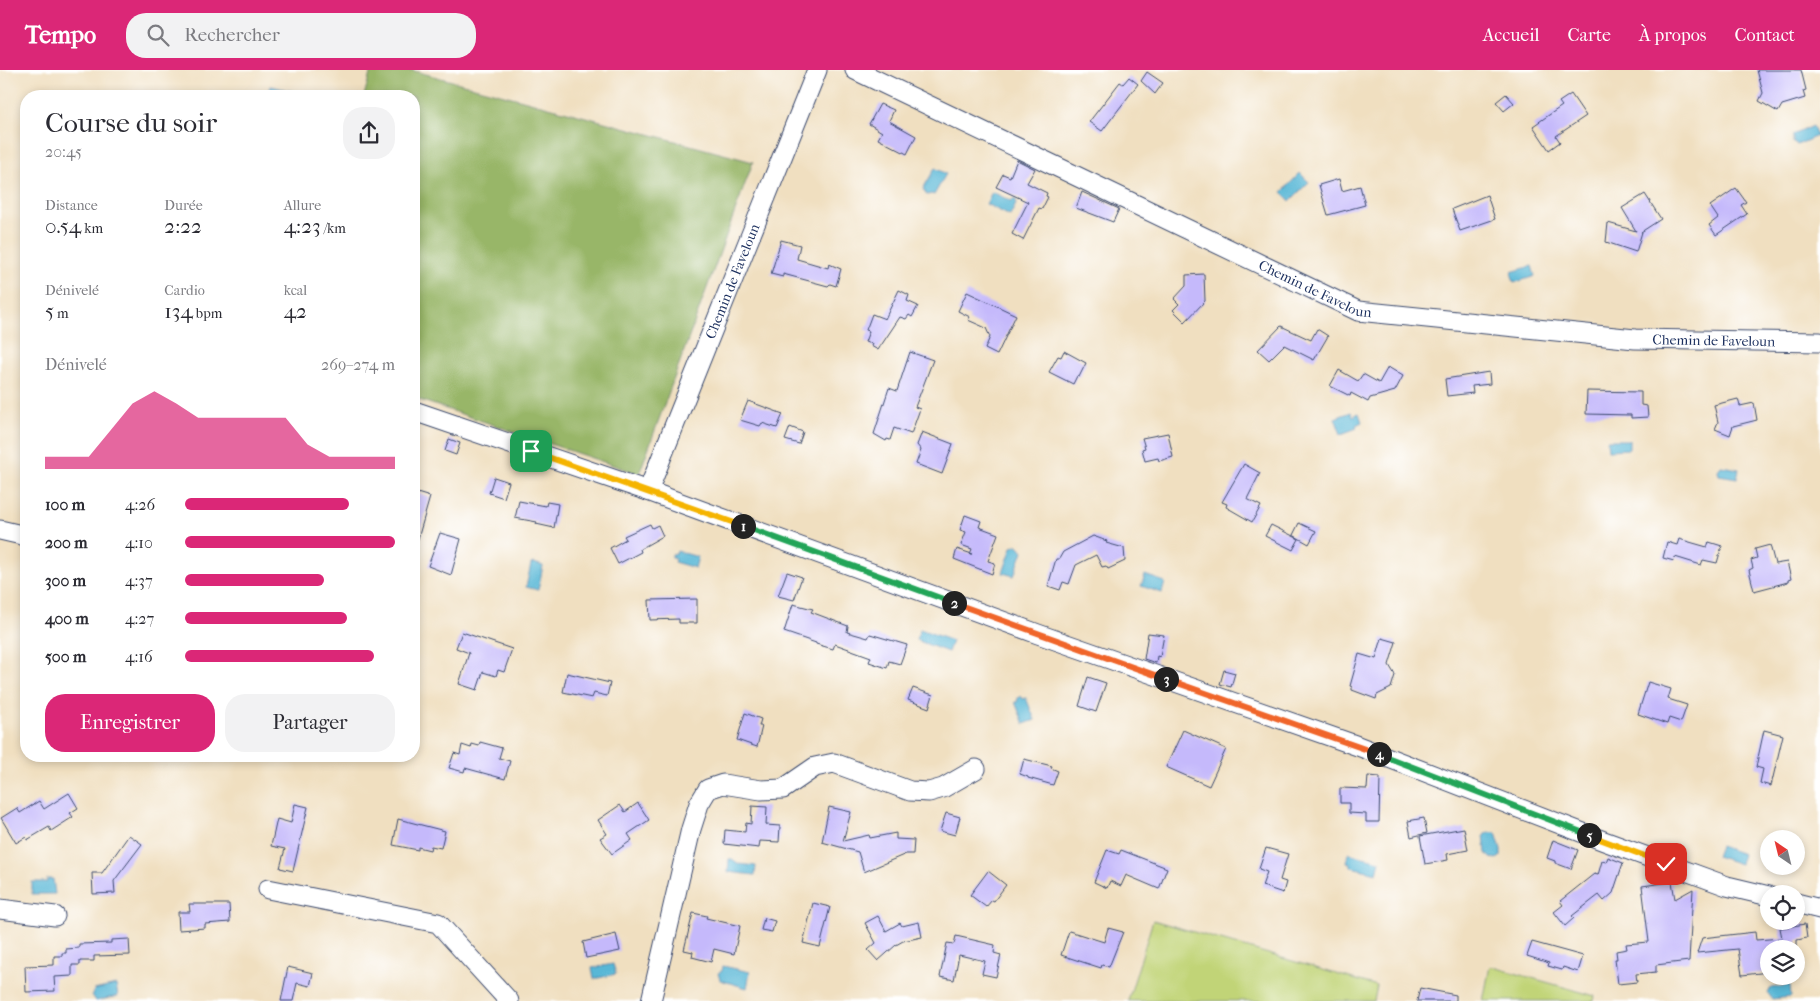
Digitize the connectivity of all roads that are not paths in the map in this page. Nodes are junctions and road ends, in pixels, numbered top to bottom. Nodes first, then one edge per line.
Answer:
1 (817, 70) edge
2 (855, 70) edge
3 (1820, 342) edge
4 (420, 413) edge
5 (648, 492) junction
6 (0, 530) edge
7 (20, 535) edge
8 (976, 769) dead end
9 (268, 888) dead end
10 (1760, 894) edge
11 (1805, 905) edge
12 (0, 908) edge
13 (1820, 909) edge
14 (55, 916) dead end
15 (509, 1001) edge
16 (651, 1001) edge

1 - 5 street, Chemin de Faveloun
2 - 3 street, Chemin de Faveloun
4 - 5 street
5 - 10 street
6 - 7 street
8 - 16 street
9 - 15 street
11 - 13 street
12 - 14 street

